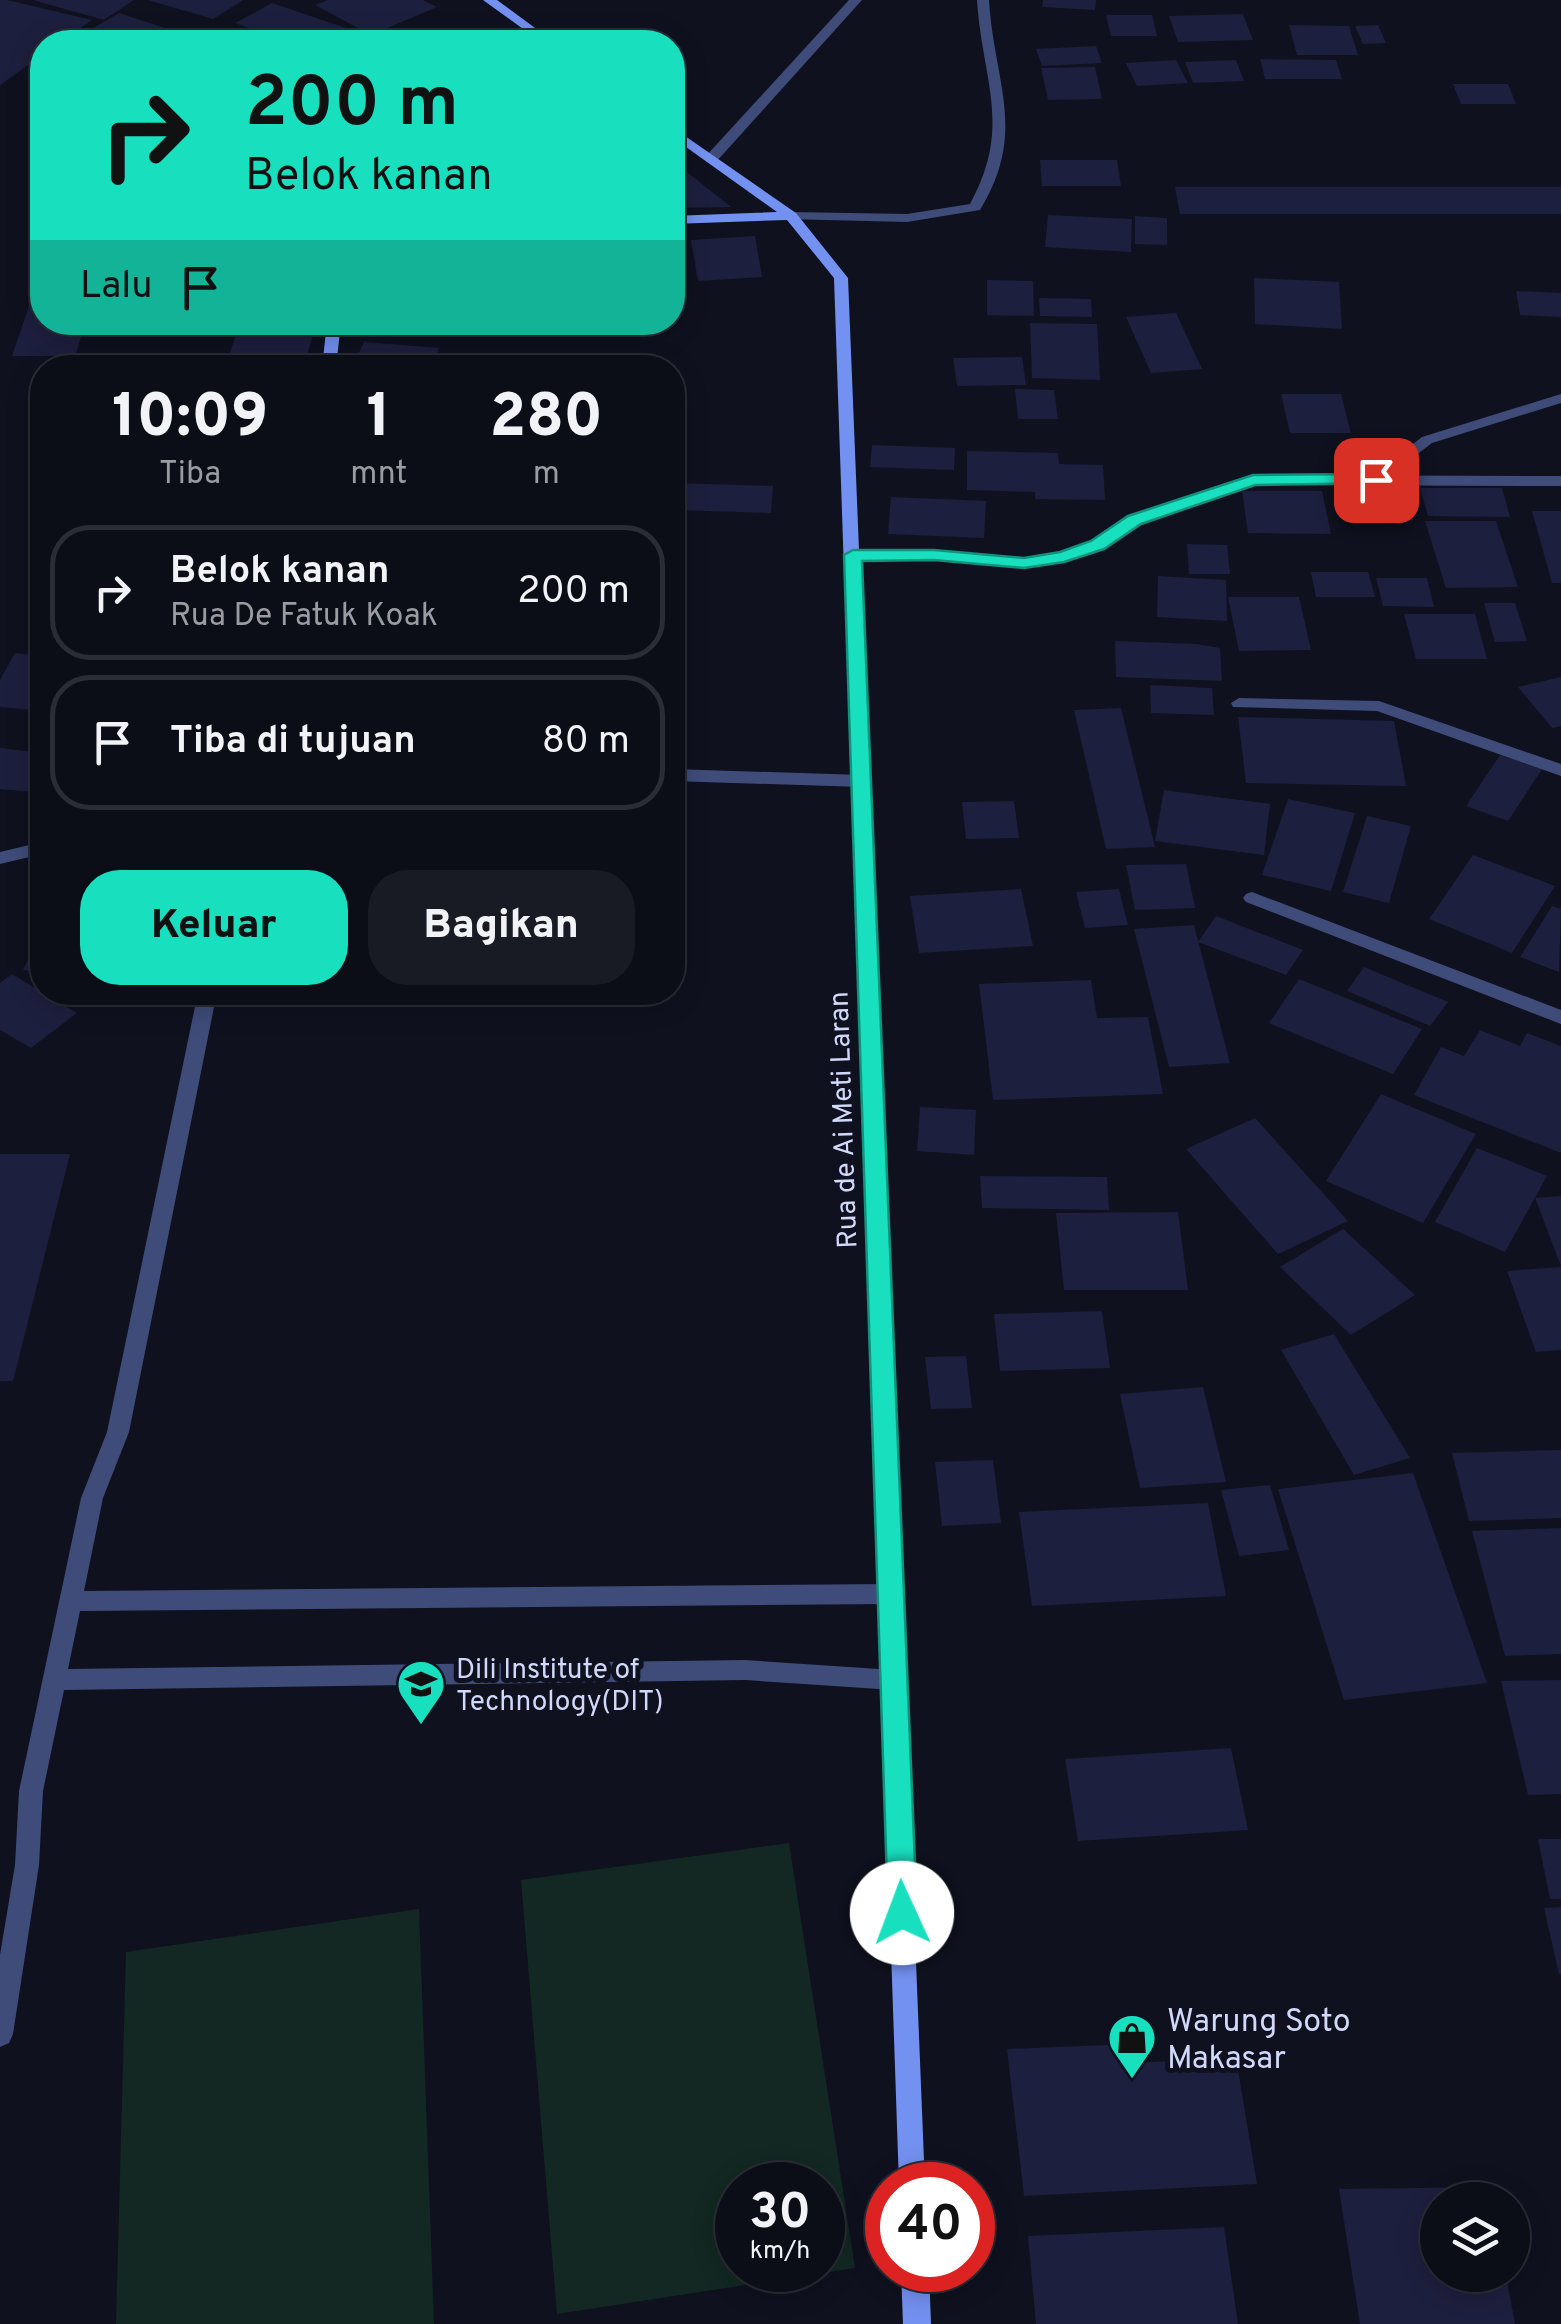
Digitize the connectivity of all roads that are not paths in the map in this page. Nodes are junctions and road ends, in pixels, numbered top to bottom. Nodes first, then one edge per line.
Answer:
1 (489, 0) edge
2 (856, 0) edge
3 (983, 0) edge
4 (531, 30) edge
5 (685, 141) edge
6 (711, 159) junction
7 (791, 216) junction
8 (685, 220) edge
9 (1561, 398) edge
10 (1376, 480) junction
11 (1561, 481) edge
12 (853, 555) junction
13 (1239, 702) dead end
14 (1561, 770) edge
15 (685, 775) edge
16 (862, 781) junction
17 (30, 851) edge
18 (0, 858) edge
19 (1252, 898) dead end
20 (205, 1005) edge
21 (1561, 1018) edge
22 (890, 1594) junction
23 (71, 1600) junction
24 (54, 1680) junction
25 (894, 1680) junction
26 (0, 2034) edge
27 (911, 2162) edge
28 (915, 2292) edge
29 (916, 2324) edge

1 - 4 street
2 - 6 street
3 - 7 street
5 - 6 street, Rua de Ai Meti Laran
6 - 7 street, Rua de Ai Meti Laran
7 - 8 street
7 - 12 street, Rua de Ai Meti Laran
9 - 10 street
10 - 11 street
10 - 12 street
12 - 16 street, Rua de Ai Meti Laran
13 - 14 street
15 - 16 street
16 - 22 street, Rua de Ai Meti Laran
17 - 18 street
19 - 21 street
20 - 23 street
22 - 23 street
22 - 25 street, Rua de Ai Meti Laran
23 - 24 street
24 - 25 street
24 - 26 street
25 - 27 street, Rua de Ai Meti Laran
28 - 29 street

